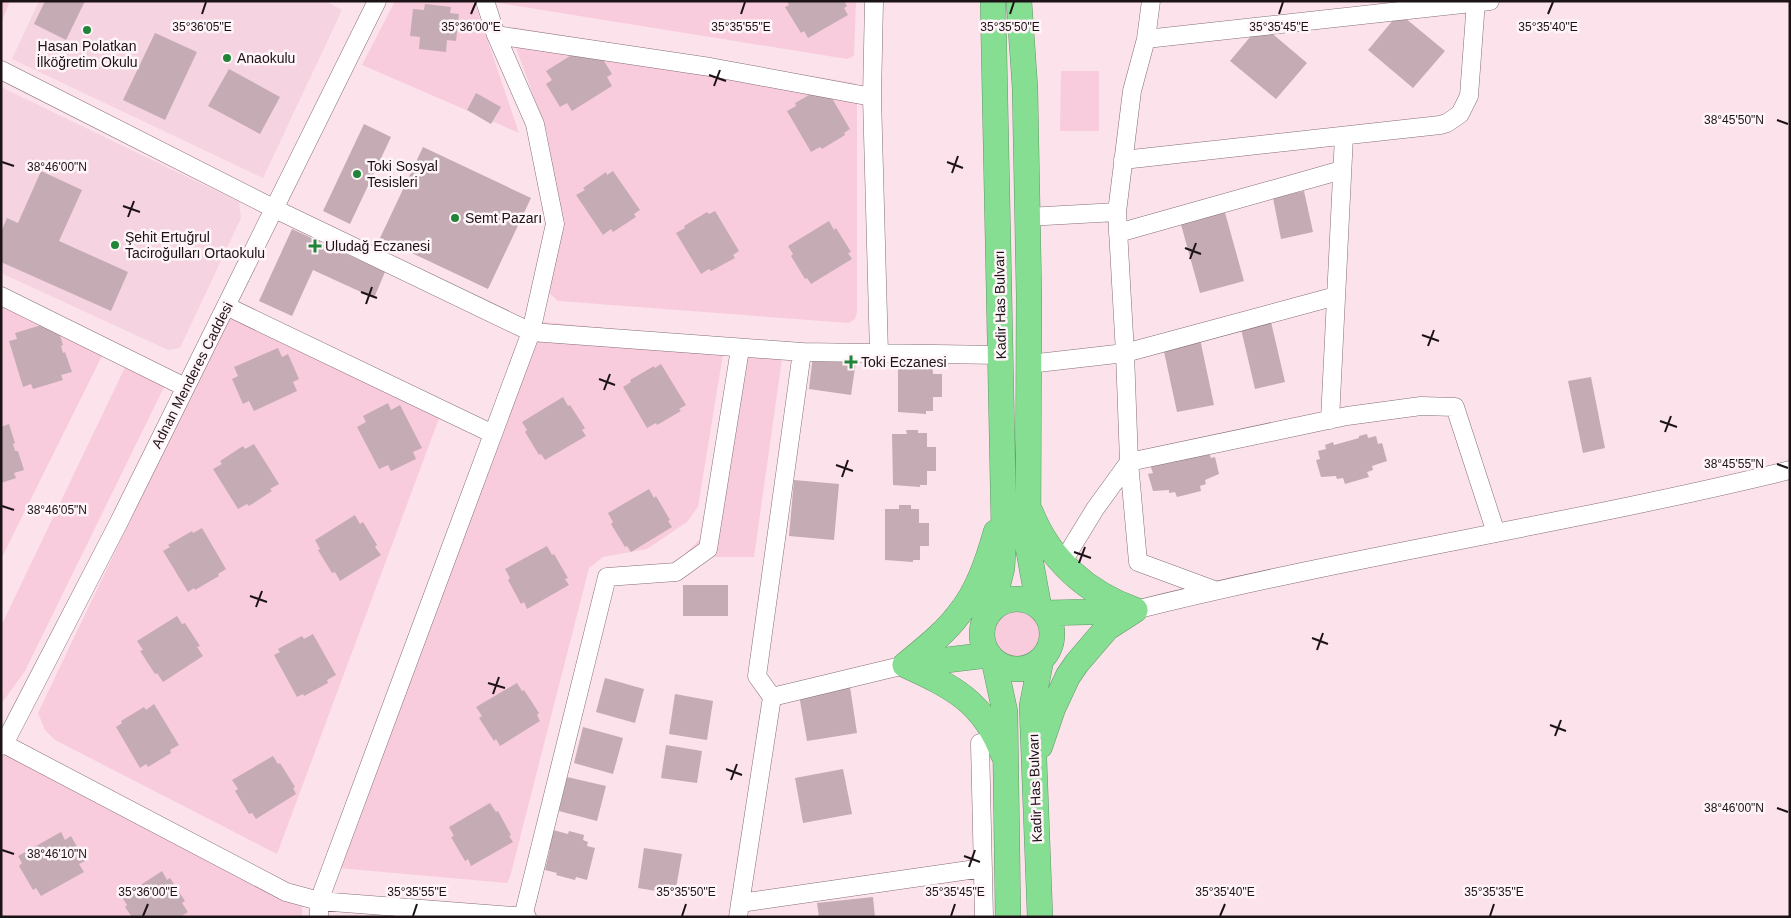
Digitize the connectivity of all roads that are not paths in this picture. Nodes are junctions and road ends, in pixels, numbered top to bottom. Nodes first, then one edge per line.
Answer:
1 (485, 1) edge
2 (874, 1) edge
3 (993, 1) edge
4 (1019, 1) edge
5 (1151, 1) edge
6 (374, 2) edge
7 (1481, 2) edge
8 (496, 35) junction
9 (1146, 39) junction
10 (1, 70) edge
11 (872, 97) junction
12 (1344, 136) junction
13 (1123, 160) junction
14 (1342, 170) junction
15 (275, 209) junction
16 (1117, 212) junction
17 (1028, 217) junction
18 (1118, 233) junction
19 (1, 296) edge
20 (1336, 296) junction
21 (226, 306) junction
22 (531, 332) junction
23 (740, 349) junction
24 (802, 352) junction
25 (1125, 353) junction
26 (879, 354) junction
27 (1001, 355) junction
28 (1029, 364) junction
29 (185, 387) junction
30 (1330, 420) junction
31 (493, 434) junction
32 (1129, 462) junction
33 (1790, 470) edge
34 (1004, 503) junction
35 (1028, 507) junction
36 (1496, 533) junction
37 (1062, 563) junction
38 (1214, 590) junction
39 (1042, 610) junction
40 (1135, 610) junction
41 (988, 615) junction
42 (1107, 628) junction
43 (1044, 656) junction
44 (991, 658) junction
45 (905, 666) junction
46 (772, 697) junction
47 (980, 743) dead end
48 (2, 745) edge
49 (1006, 768) junction
50 (1035, 784) junction
51 (983, 875) junction
52 (1008, 879) junction
53 (319, 909) edge
54 (739, 910) edge
55 (523, 917) edge
56 (528, 917) edge
57 (984, 917) edge
58 (1008, 917) edge
59 (1040, 917) edge

1 - 8 street
2 - 11 street
3 - 27 highway, Kadir Has Bulvarı
4 - 17 highway, Kadir Has Bulvarı
5 - 9 street
6 - 15 street, Adnan Menderes Caddesi
7 - 9 street
7 - 12 street
8 - 11 street
8 - 22 street
9 - 13 street
10 - 15 street
11 - 26 street
12 - 13 street
12 - 14 street
13 - 16 street
14 - 18 street
14 - 20 street
15 - 21 street, Adnan Menderes Caddesi
15 - 22 street
16 - 17 street
16 - 18 street
17 - 28 highway, Kadir Has Bulvarı
18 - 25 street
19 - 29 street
20 - 25 street
20 - 30 street
21 - 29 street, Adnan Menderes Caddesi
21 - 31 street
22 - 23 street
22 - 31 street
23 - 24 street
23 - 55 street
24 - 26 street
24 - 46 street
25 - 28 street
25 - 32 street
26 - 27 street
27 - 34 highway, Kadir Has Bulvarı
28 - 35 highway, Kadir Has Bulvarı
29 - 48 street, Adnan Menderes Caddesi
30 - 32 street
30 - 36 street
31 - 53 street
32 - 37 street
32 - 38 street
33 - 36 street
34 - 41 highway, Kadir Has Bulvarı
34 - 45 highway
35 - 37 highway
35 - 39 highway, Kadir Has Bulvarı
36 - 38 street
37 - 40 highway
38 - 40 street
39 - 40 highway
39 - 41 highway
39 - 43 highway
40 - 42 highway
41 - 44 highway
41 - 45 highway
42 - 43 highway
42 - 50 highway
43 - 44 highway
43 - 50 highway, Kadir Has Bulvarı
44 - 45 highway
44 - 49 highway, Kadir Has Bulvarı
45 - 46 street
45 - 49 highway
46 - 54 street
47 - 51 street
48 - 53 street
49 - 52 highway, Kadir Has Bulvarı
50 - 59 highway, Kadir Has Bulvarı
51 - 52 street
51 - 54 street
51 - 57 street
52 - 58 highway, Kadir Has Bulvarı
53 - 55 street
55 - 56 street

